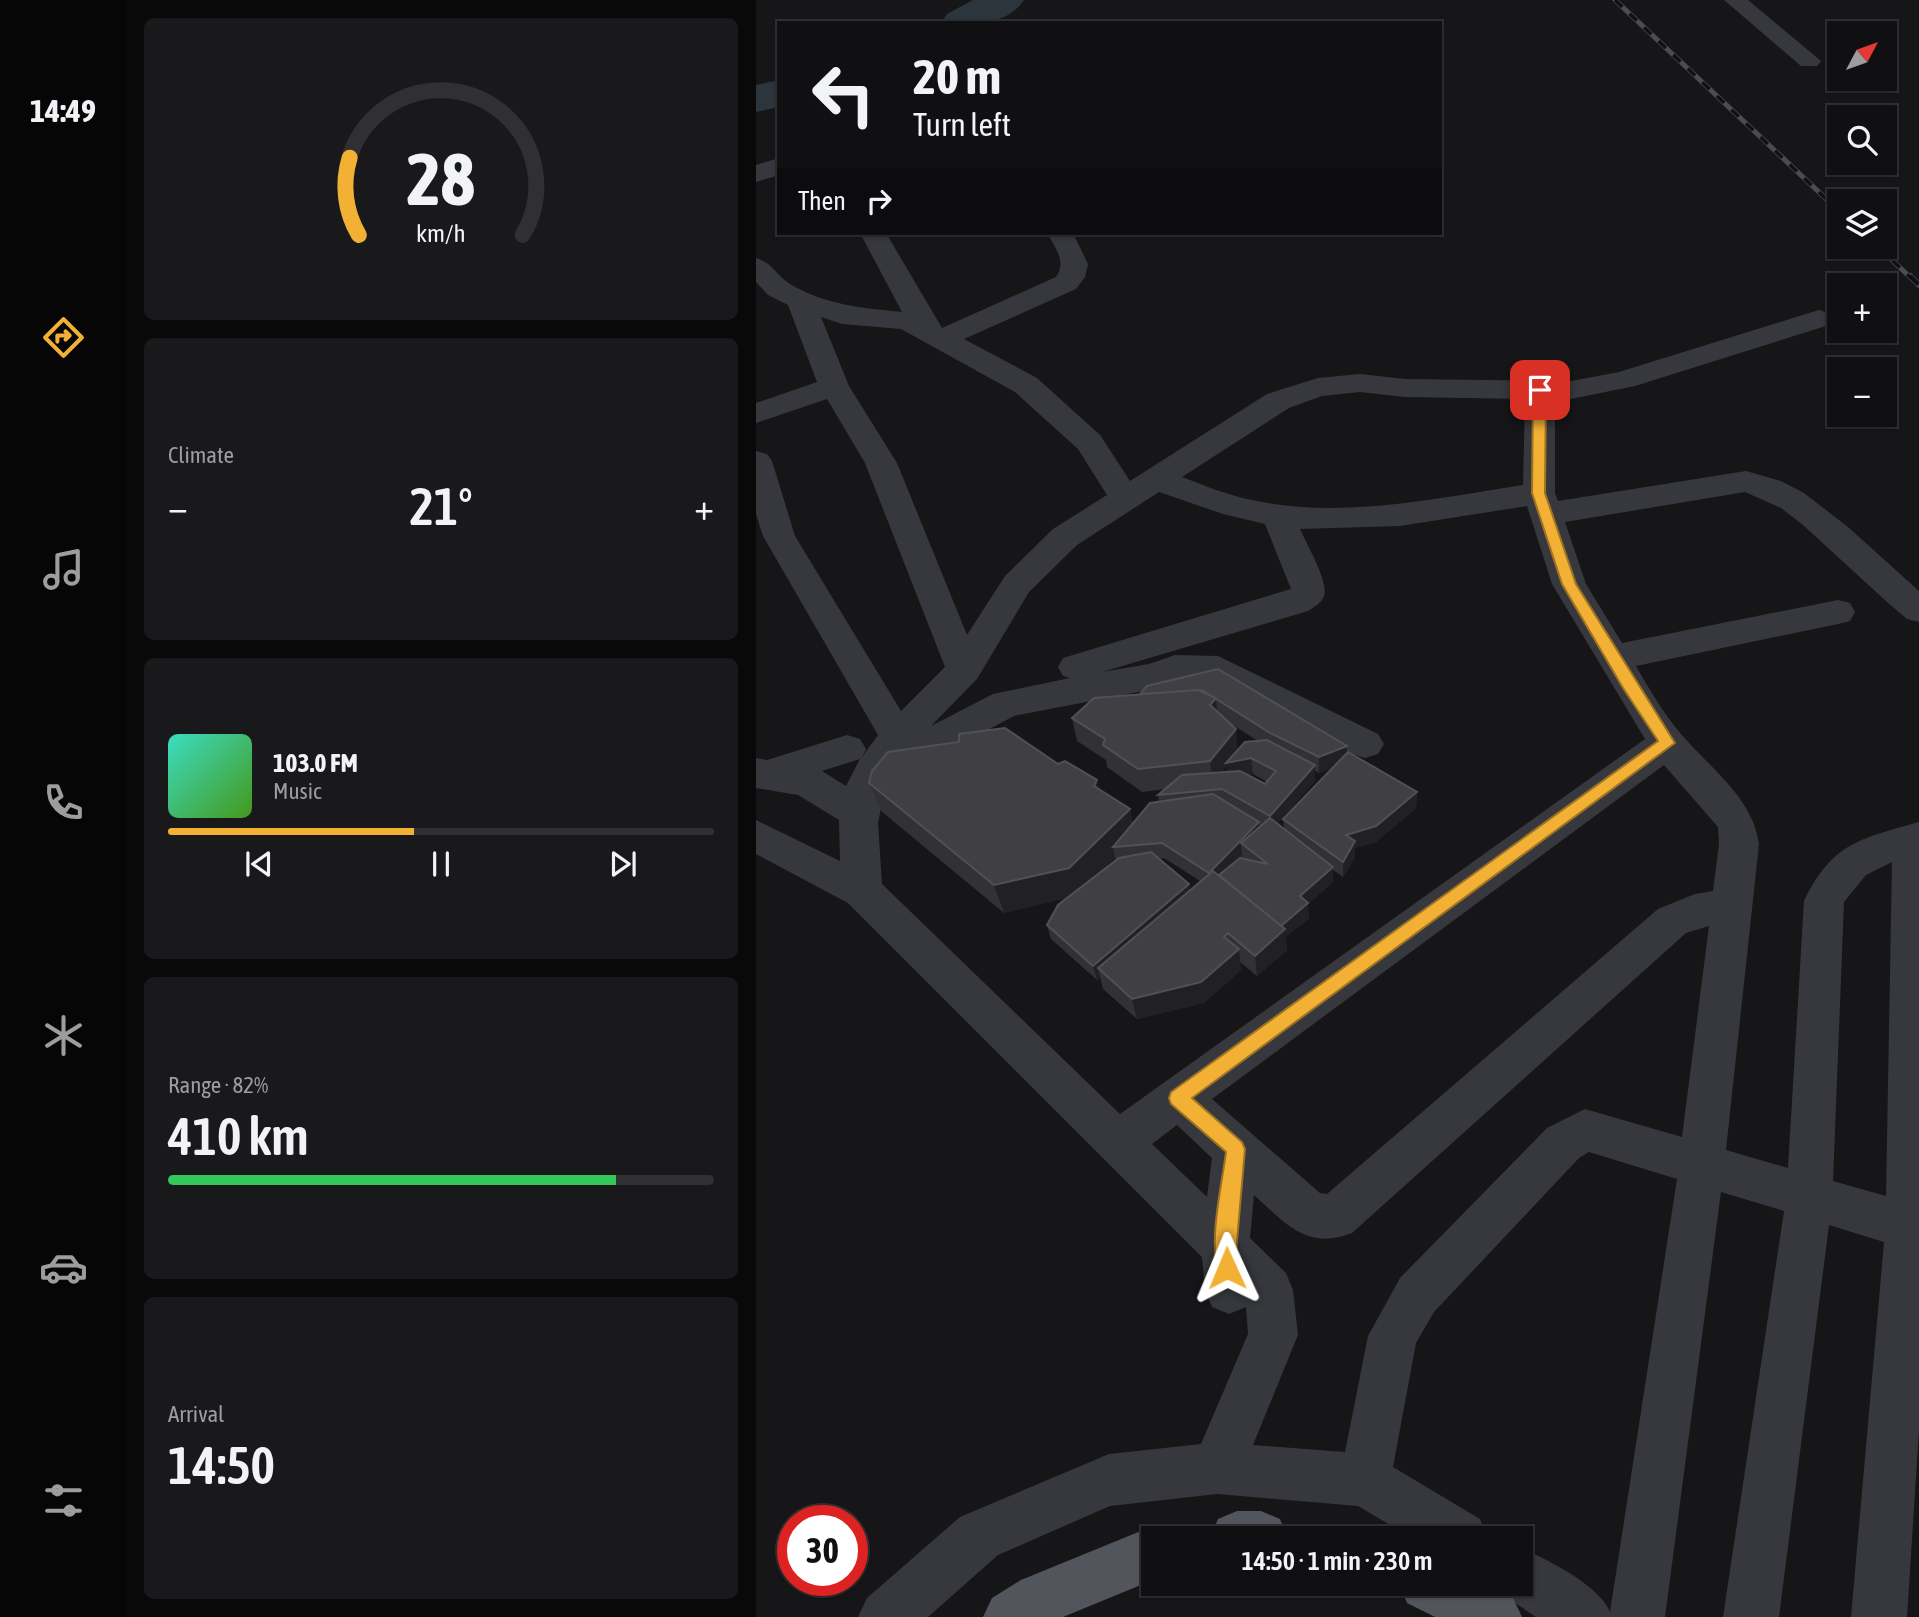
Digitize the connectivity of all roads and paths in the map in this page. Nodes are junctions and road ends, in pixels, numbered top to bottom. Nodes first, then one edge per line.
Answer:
1 (1735, 0) edge
2 (1809, 61) dead end
3 (777, 167) edge
4 (756, 174) edge
5 (874, 235) edge
6 (1061, 235) edge
7 (756, 266) edge
8 (800, 300) junction
9 (1819, 319) dead end
10 (934, 335) junction
11 (834, 386) junction
12 (1540, 390) junction
13 (756, 412) edge
14 (756, 461) edge
15 (1154, 479) junction
16 (1125, 497) junction
17 (1542, 503) junction
18 (1276, 515) junction
19 (1919, 610) edge
20 (1838, 611) dead end
21 (1612, 658) junction
22 (964, 670) junction
23 (938, 701) junction
24 (899, 739) junction
25 (1668, 743) junction
26 (1364, 744) dead end
27 (847, 748) dead end
28 (766, 773) edge
29 (861, 814) junction
30 (756, 836) edge
31 (1915, 839) edge
32 (873, 901) junction
33 (1731, 906) junction
34 (1178, 1098) junction
35 (1118, 1141) junction
36 (1236, 1149) junction
37 (1702, 1162) junction
38 (1809, 1196) junction
39 (1914, 1228) edge
40 (1227, 1268) junction
41 (1217, 1468) junction
42 (1365, 1480) junction
43 (1441, 1526) edge
44 (1141, 1558) edge
45 (1533, 1583) edge
46 (1451, 1596) edge
47 (886, 1617) edge
48 (1011, 1617) edge
49 (1494, 1617) edge
50 (1585, 1617) edge
51 (1637, 1617) edge
52 (1751, 1617) edge
53 (1879, 1617) edge

1 - 2 street
3 - 4 street
5 - 10 street
6 - 10 street
7 - 8 street
8 - 10 street
8 - 11 street
9 - 12 street
10 - 16 street
11 - 13 street
11 - 22 street
12 - 15 street
12 - 17 street
14 - 24 street
15 - 16 street
15 - 18 street
16 - 22 street
17 - 18 street
17 - 19 street
17 - 21 street
18 - 23 street
20 - 21 street
21 - 25 street
22 - 23 street
23 - 24 street
24 - 29 street
25 - 33 street
25 - 34 street
26 - 32 street
27 - 28 street
28 - 29 street
29 - 32 street
30 - 32 street
31 - 38 street
31 - 39 street
32 - 35 street
33 - 36 street
33 - 37 street
34 - 35 street
34 - 36 street
35 - 40 street
36 - 40 street
37 - 38 street
37 - 42 street
37 - 51 street
38 - 39 street
38 - 52 street
39 - 53 street
40 - 41 street
41 - 42 street
41 - 47 street
42 - 43 street
44 - 48 main road
45 - 50 street
46 - 49 main road

